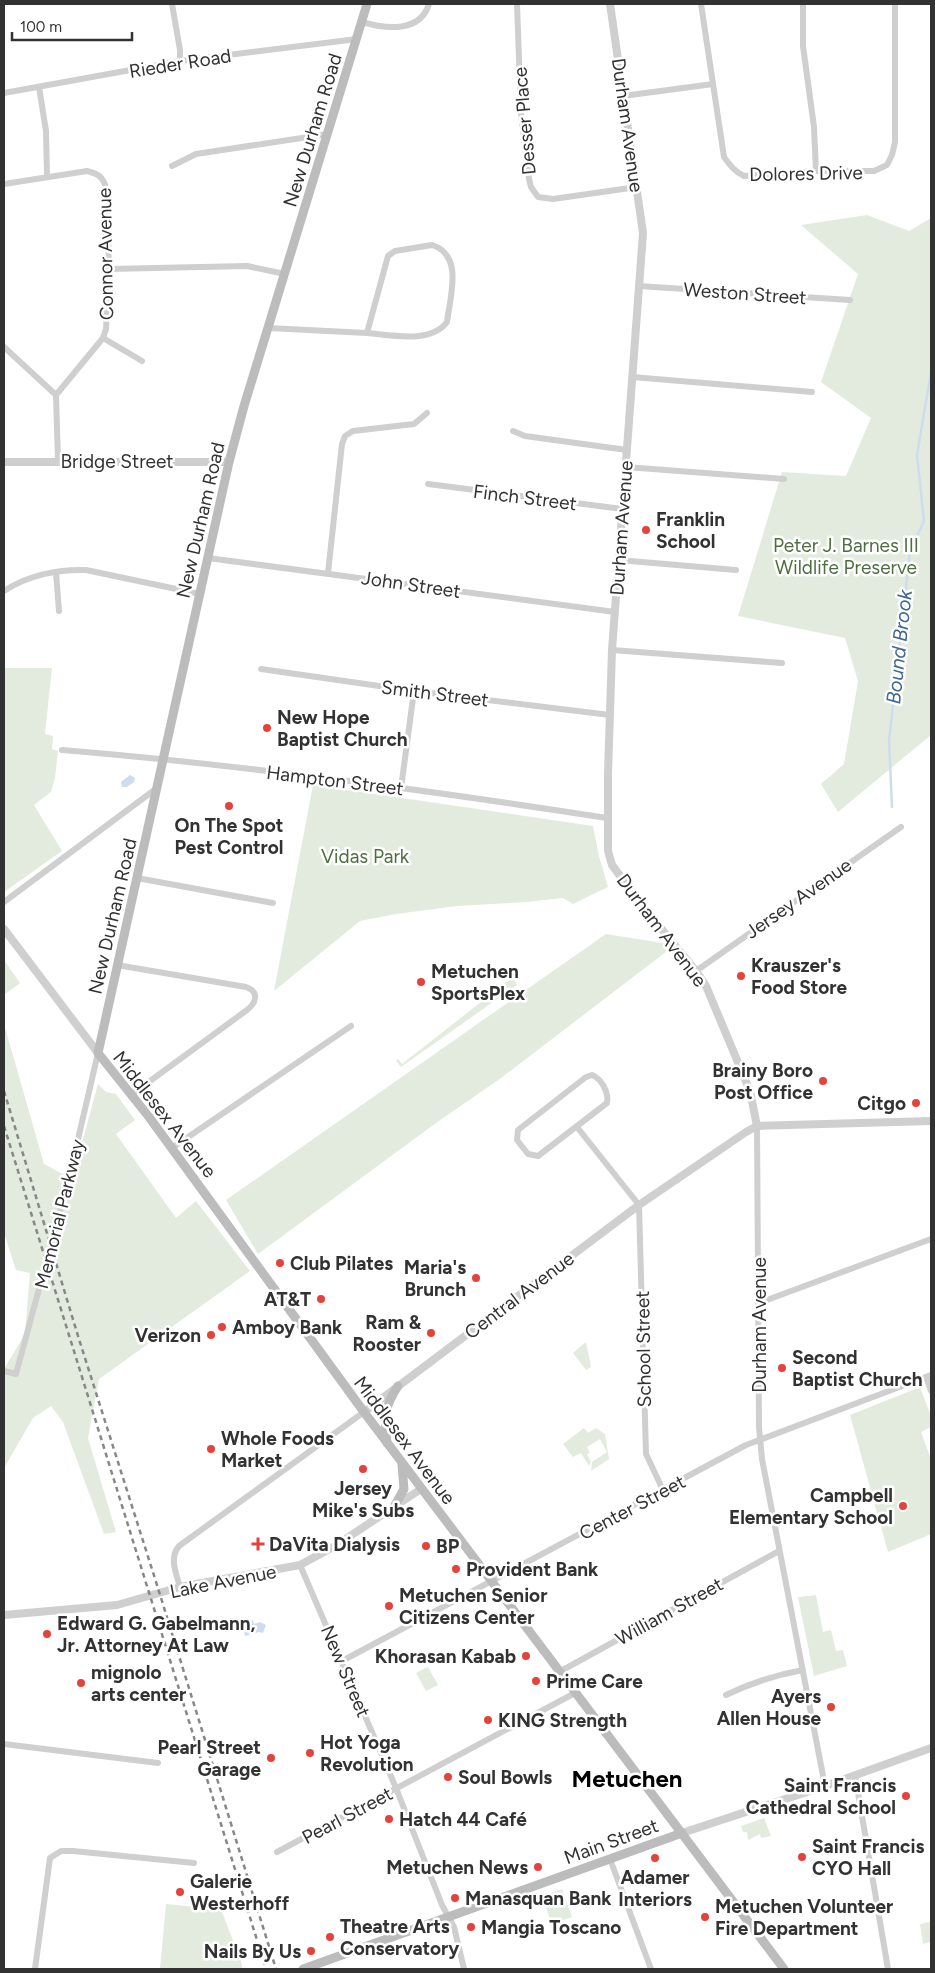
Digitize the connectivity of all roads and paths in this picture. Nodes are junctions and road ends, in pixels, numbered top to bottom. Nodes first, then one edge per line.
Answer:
1 (172, 4) edge
2 (367, 4) edge
3 (429, 4) edge
4 (517, 4) edge
5 (610, 4) edge
6 (701, 4) edge
7 (803, 4) edge
8 (895, 4) edge
9 (362, 22) junction
10 (357, 39) junction
11 (180, 61) junction
12 (713, 84) junction
13 (39, 87) junction
14 (4, 93) edge
15 (623, 96) junction
16 (328, 134) junction
17 (172, 166) dead end
18 (816, 171) junction
19 (47, 176) junction
20 (4, 184) edge
21 (637, 188) junction
22 (109, 269) junction
23 (285, 274) junction
24 (639, 286) junction
25 (850, 300) dead end
26 (268, 328) junction
27 (367, 333) junction
28 (103, 338) junction
29 (4, 347) edge
30 (142, 361) dead end
31 (632, 377) junction
32 (812, 392) dead end
33 (56, 395) junction
34 (427, 413) dead end
35 (513, 431) dead end
36 (627, 450) junction
37 (58, 461) junction
38 (4, 462) edge
39 (229, 462) junction
40 (626, 466) junction
41 (784, 479) dead end
42 (428, 484) dead end
43 (622, 509) junction
44 (208, 558) junction
45 (618, 560) junction
46 (736, 570) dead end
47 (56, 572) junction
48 (328, 573) junction
49 (5, 587) edge
50 (200, 594) junction
51 (59, 611) dead end
52 (615, 612) junction
53 (612, 650) junction
54 (782, 663) dead end
55 (261, 669) dead end
56 (414, 691) junction
57 (610, 714) junction
58 (62, 750) dead end
59 (164, 758) junction
60 (157, 788) junction
61 (402, 788) junction
62 (607, 818) junction
63 (901, 827) dead end
64 (137, 878) junction
65 (4, 902) edge
66 (273, 903) dead end
67 (4, 929) edge
68 (117, 965) junction
69 (696, 970) junction
70 (351, 1026) dead end
71 (98, 1053) junction
72 (131, 1095) junction
73 (931, 1121) edge
74 (757, 1126) junction
75 (577, 1127) junction
76 (172, 1148) junction
77 (639, 1205) junction
78 (931, 1239) edge
79 (759, 1303) junction
80 (4, 1371) edge
81 (929, 1376) edge
82 (398, 1386) junction
83 (931, 1391) edge
84 (364, 1412) junction
85 (760, 1439) junction
86 (387, 1444) junction
87 (402, 1463) junction
88 (421, 1489) junction
89 (662, 1490) junction
90 (394, 1507) junction
91 (779, 1550) junction
92 (300, 1565) junction
93 (490, 1581) junction
94 (180, 1587) junction
95 (4, 1615) edge
96 (342, 1660) junction
97 (803, 1670) junction
98 (559, 1672) junction
99 (575, 1693) junction
100 (726, 1695) dead end
101 (4, 1744) edge
102 (931, 1748) edge
103 (158, 1763) dead end
104 (855, 1775) junction
105 (825, 1786) junction
106 (396, 1788) junction
107 (682, 1833) junction
108 (277, 1852) dead end
109 (610, 1860) junction
110 (194, 1863) dead end
111 (449, 1916) junction
112 (35, 1969) edge
113 (303, 1969) edge
114 (464, 1969) edge
115 (651, 1969) edge
116 (784, 1969) edge
117 (888, 1969) edge

1 - 11 street
2 - 9 main road, New Durham Road
3 - 9 street
4 - 21 street, Desser Place
5 - 15 street, Durham Avenue
6 - 12 street, Dolores Drive
7 - 18 street
8 - 18 street, Dolores Drive
9 - 10 main road, New Durham Road
10 - 11 street, Rieder Road
10 - 16 main road, New Durham Road
11 - 13 street, Rieder Road
12 - 15 street
12 - 18 street, Dolores Drive
13 - 14 street, Rieder Road
13 - 19 street
15 - 21 street, Durham Avenue
16 - 17 street
16 - 23 main road, New Durham Road
19 - 20 street
19 - 22 street, Connor Avenue
21 - 24 street, Durham Avenue
22 - 23 street
22 - 28 street, Connor Avenue
23 - 26 main road, New Durham Road
24 - 25 street, Weston Street
24 - 31 street, Durham Avenue
26 - 27 street
26 - 39 main road, New Durham Road
27 - 27 street
28 - 30 street
28 - 33 street, Connor Avenue
29 - 33 street
31 - 32 street
31 - 36 street, Durham Avenue
33 - 37 street
34 - 48 street
35 - 36 street
36 - 40 street, Durham Avenue
37 - 38 street, Bridge Street
37 - 39 street, Bridge Street
39 - 44 main road, New Durham Road
40 - 41 street
40 - 43 street, Durham Avenue
42 - 43 street, Finch Street
43 - 45 street, Durham Avenue
44 - 48 street, John Street
44 - 50 main road, New Durham Road
45 - 46 street
45 - 52 street, Durham Avenue
47 - 49 street
47 - 50 street
47 - 51 street
48 - 52 street, John Street
50 - 59 main road, New Durham Road
52 - 53 street, Durham Avenue
53 - 54 street
53 - 57 street, Durham Avenue
55 - 56 street, Smith Street
56 - 57 street, Smith Street
56 - 61 street
57 - 62 street, Durham Avenue
58 - 59 street, Hampton Street
59 - 60 main road, New Durham Road
59 - 61 street, Hampton Street
60 - 64 main road, New Durham Road
60 - 65 street
61 - 62 street, Hampton Street
62 - 69 street, Durham Avenue
63 - 69 street, Jersey Avenue
64 - 66 street
64 - 68 main road, New Durham Road
67 - 71 street, Middlesex Avenue
68 - 71 main road, New Durham Road
68 - 72 street
69 - 74 street, Durham Avenue
70 - 76 street
71 - 72 main road, Middlesex Avenue
71 - 80 street, Memorial Parkway
72 - 76 main road, Middlesex Avenue
73 - 74 street, Central Avenue
74 - 77 street, Central Avenue
74 - 79 street, Durham Avenue
75 - 75 street
75 - 77 street
76 - 84 main road, Middlesex Avenue
77 - 82 street, Central Avenue
77 - 89 street, School Street
78 - 79 street
79 - 85 street, Durham Avenue
81 - 83 street
81 - 85 street, Center Street
82 - 84 street, Central Avenue
82 - 86 main road
84 - 86 main road, Middlesex Avenue
84 - 94 street, Central Avenue
85 - 89 street, Center Street
85 - 91 street, Durham Avenue
86 - 87 main road, Middlesex Avenue
87 - 88 main road, Middlesex Avenue
87 - 90 main road
88 - 90 street, Lake Avenue
88 - 93 main road, Middlesex Avenue
89 - 93 street, Center Street
90 - 92 street, Lake Avenue
91 - 97 street, Durham Avenue
91 - 98 street, William Street
92 - 94 street, Lake Avenue
92 - 96 street, New Street
93 - 96 street, Center Street
93 - 98 main road, Middlesex Avenue
94 - 95 street, Lake Avenue
96 - 106 street, New Street
97 - 100 street
97 - 105 street, Durham Avenue
98 - 99 main road, Middlesex Avenue
99 - 106 street, Pearl Street
99 - 107 main road, Middlesex Avenue
101 - 103 street
102 - 104 street, Main Street
104 - 105 street, Main Street
104 - 117 street
105 - 107 street, Main Street
106 - 108 street, Pearl Street
106 - 111 street, New Street
107 - 109 main road, Main Street
107 - 116 main road, Middlesex Avenue
109 - 111 main road, Main Street
109 - 115 street
110 - 112 street
111 - 113 main road, Main Street
111 - 114 street, New Street

